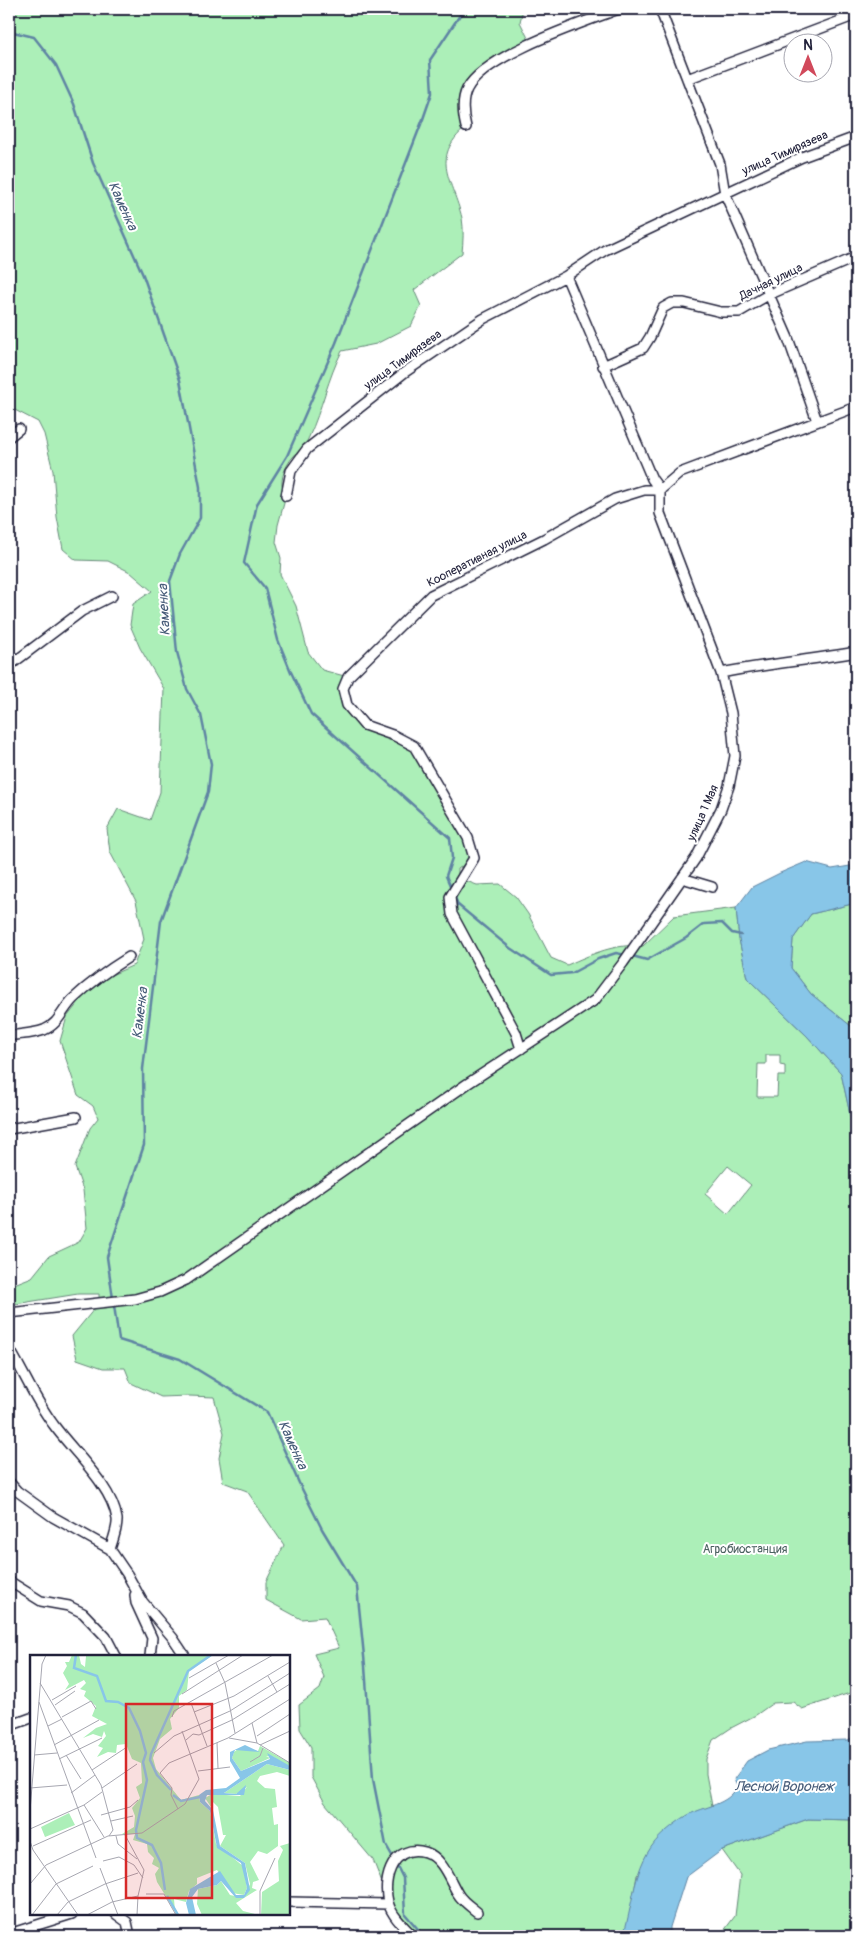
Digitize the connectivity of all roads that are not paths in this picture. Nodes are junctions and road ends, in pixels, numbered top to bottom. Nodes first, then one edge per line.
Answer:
1 (619, 9) edge
2 (660, 9) edge
3 (856, 15) edge
4 (687, 79) junction
5 (466, 127) dead end
6 (856, 138) edge
7 (725, 194) junction
8 (856, 257) edge
9 (566, 276) junction
10 (768, 295) junction
11 (603, 366) junction
12 (856, 407) edge
13 (817, 421) junction
14 (19, 429) dead end
15 (9, 437) edge
16 (660, 490) junction
17 (286, 496) dead end
18 (112, 596) dead end
19 (856, 652) edge
20 (9, 666) edge
21 (721, 673) junction
22 (682, 878) junction
23 (712, 887) dead end
24 (129, 957) dead end
25 (9, 1036) edge
26 (521, 1049) junction
27 (76, 1117) dead end
28 (9, 1129) edge
29 (9, 1313) edge
30 (9, 1348) edge
31 (9, 1482) edge
32 (110, 1549) junction
33 (9, 1581) edge
34 (133, 1584) junction
35 (115, 1655) edge
36 (150, 1655) edge
37 (184, 1655) edge
38 (30, 1718) edge
39 (9, 1726) edge
40 (290, 1902) edge
41 (388, 1904) junction
42 (477, 1912) dead end
43 (69, 1915) edge
44 (121, 1915) edge
45 (9, 1934) edge
46 (130, 1936) edge
47 (413, 1936) edge

1 - 5 street
2 - 4 street
3 - 4 street
4 - 7 street
6 - 7 street, улица Тимирязева
7 - 9 street, улица Тимирязева
7 - 10 street
8 - 10 street, Дачная улица
9 - 11 street
9 - 17 street, улица Тимирязева
10 - 11 street, Дачная улица
10 - 13 street
11 - 16 street
12 - 13 street
13 - 16 street
14 - 15 street
16 - 21 street, улица 1 Мая
16 - 26 street, Кооперативная улица
18 - 20 street
19 - 21 street
21 - 22 street, улица 1 Мая
22 - 23 street
22 - 26 street, улица 1 Мая
24 - 25 street
26 - 29 street, улица 1 Мая
27 - 28 street
30 - 32 street
31 - 32 street
32 - 34 street
33 - 35 street
34 - 36 street
34 - 37 street
38 - 39 street
40 - 41 street
41 - 42 street
41 - 47 street
43 - 45 street
44 - 46 street

